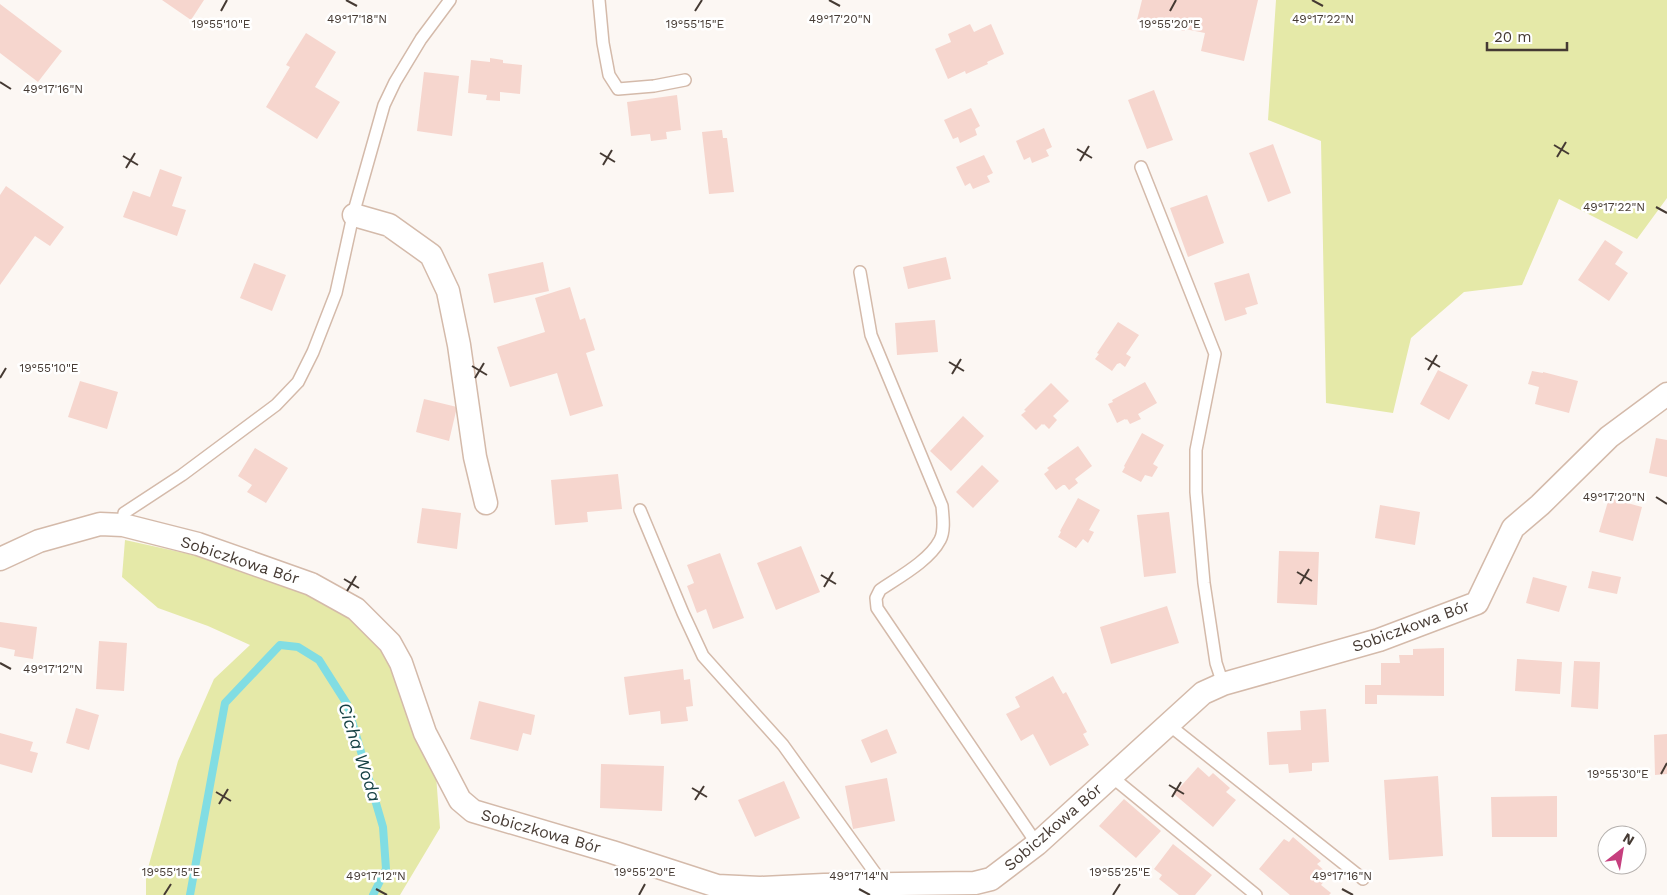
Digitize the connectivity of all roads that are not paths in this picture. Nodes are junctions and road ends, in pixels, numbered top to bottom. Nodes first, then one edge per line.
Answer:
1 (450, 0) edge
2 (599, 0) edge
3 (685, 80) dead end
4 (1142, 167) dead end
5 (354, 215) junction
6 (860, 272) dead end
7 (1667, 394) edge
8 (486, 503) dead end
9 (640, 510) dead end
10 (123, 526) junction
11 (0, 559) edge
12 (1223, 684) junction
13 (1169, 725) junction
14 (1112, 776) junction
15 (1037, 844) junction
16 (1363, 879) dead end
17 (883, 884) junction
18 (1256, 895) edge

1 - 5 lane
2 - 3 lane
4 - 12 lane
5 - 8 street
5 - 10 lane
6 - 15 lane
7 - 12 street, Sobiczkowa Bór
9 - 17 lane
10 - 11 street, Sobiczkowa Bór
10 - 17 street, Sobiczkowa Bór
12 - 13 street, Sobiczkowa Bór
13 - 14 street, Sobiczkowa Bór
13 - 16 lane
14 - 15 street, Sobiczkowa Bór
14 - 18 lane
15 - 17 street, Sobiczkowa Bór

